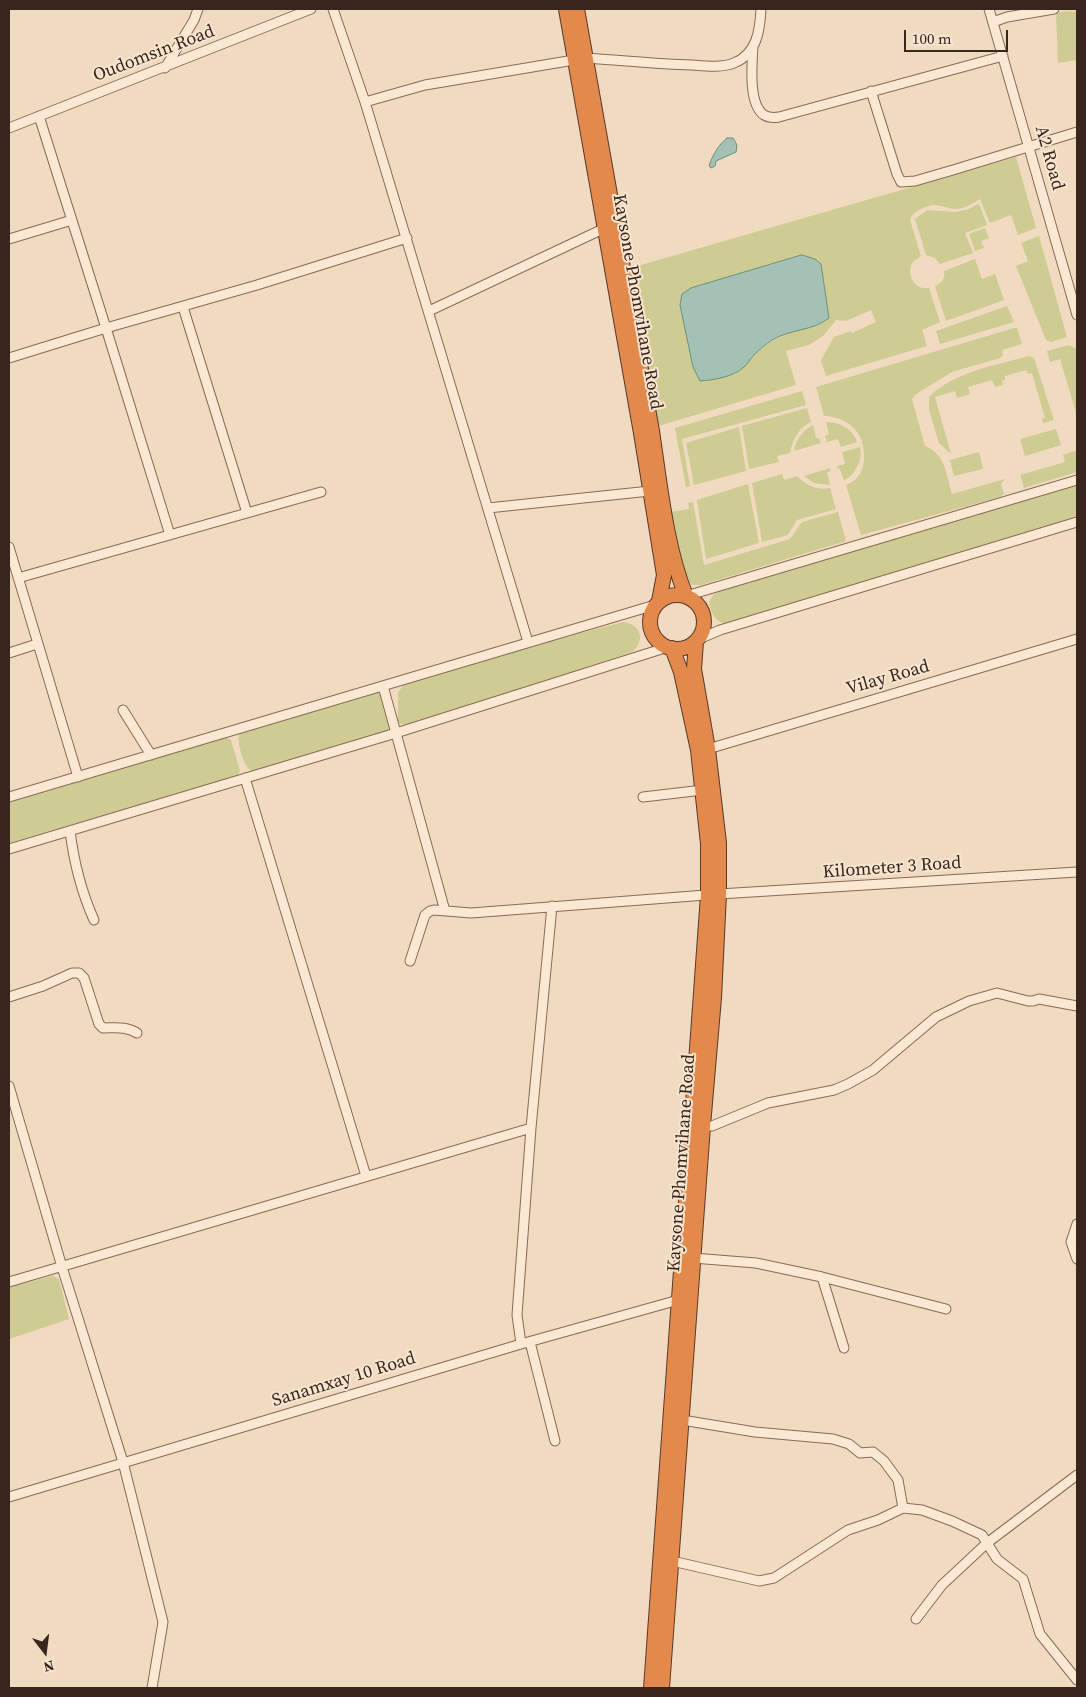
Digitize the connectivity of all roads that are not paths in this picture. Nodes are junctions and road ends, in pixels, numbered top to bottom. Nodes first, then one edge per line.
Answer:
1 (198, 9) edge
2 (311, 9) edge
3 (333, 9) edge
4 (566, 9) edge
5 (577, 9) edge
6 (761, 9) edge
7 (989, 9) edge
8 (1054, 9) edge
9 (993, 22) junction
10 (753, 47) junction
11 (1003, 56) junction
12 (580, 59) junction
13 (165, 68) junction
14 (871, 91) junction
15 (365, 102) junction
16 (39, 116) junction
17 (9, 128) edge
18 (1077, 132) edge
19 (1029, 146) junction
20 (72, 220) junction
21 (604, 228) junction
22 (406, 238) junction
23 (9, 239) edge
24 (183, 307) junction
25 (429, 311) junction
26 (1077, 315) edge
27 (106, 328) junction
28 (9, 358) edge
29 (1077, 480) edge
30 (321, 492) dead end
31 (655, 498) junction
32 (488, 508) junction
33 (247, 513) junction
34 (1077, 522) edge
35 (170, 536) junction
36 (9, 547) edge
37 (18, 578) junction
38 (686, 596) junction
39 (657, 603) junction
40 (1077, 639) edge
41 (697, 640) junction
42 (528, 642) junction
43 (38, 644) junction
44 (670, 648) junction
45 (9, 653) edge
46 (383, 686) junction
47 (123, 710) dead end
48 (396, 733) junction
49 (708, 749) junction
50 (151, 755) junction
51 (78, 777) junction
52 (245, 778) junction
53 (703, 790) junction
54 (9, 797) edge
55 (642, 797) dead end
56 (70, 831) junction
57 (9, 849) edge
58 (1077, 872) edge
59 (714, 895) junction
60 (552, 906) junction
61 (445, 911) junction
62 (94, 920) dead end
63 (410, 961) dead end
64 (9, 997) edge
65 (1077, 1006) edge
66 (137, 1033) dead end
67 (704, 1046) junction
68 (9, 1086) edge
69 (702, 1126) junction
70 (531, 1128) junction
71 (366, 1176) junction
72 (1077, 1224) edge
73 (693, 1258) junction
74 (1077, 1259) edge
75 (62, 1267) junction
76 (822, 1277) junction
77 (9, 1282) edge
78 (684, 1299) junction
79 (946, 1309) dead end
80 (525, 1343) junction
81 (844, 1348) dead end
82 (682, 1420) junction
83 (555, 1440) dead end
84 (123, 1462) junction
85 (1077, 1475) edge
86 (9, 1497) edge
87 (903, 1508) junction
88 (987, 1543) junction
89 (672, 1561) junction
90 (916, 1619) dead end
91 (1077, 1680) edge
92 (152, 1688) edge
93 (651, 1688) edge
94 (662, 1688) edge

1 - 13 street
2 - 13 street, Oudomsin Road
3 - 15 street
4 - 12 highway, Kaysone Phomvihane Road
5 - 12 highway, Kaysone Phomvihane Road
6 - 10 street
7 - 9 street, A2 Road
8 - 9 street
9 - 11 street, A2 Road
10 - 12 street
10 - 14 street
11 - 14 street
11 - 19 street, A2 Road
12 - 15 street
12 - 21 highway, Kaysone Phomvihane Road
12 - 31 highway, Kaysone Phomvihane Road
13 - 16 street, Oudomsin Road
14 - 19 street
15 - 22 street
16 - 17 street, Oudomsin Road
16 - 20 street
18 - 19 street
19 - 26 street, A2 Road
20 - 23 street
20 - 27 street
21 - 25 street
21 - 31 highway, Kaysone Phomvihane Road
22 - 24 street
22 - 25 street
24 - 27 street
24 - 33 street
25 - 32 street
27 - 28 street
27 - 35 street
29 - 38 street
30 - 33 street
31 - 32 street
31 - 38 highway, Kaysone Phomvihane Road
31 - 39 highway, Kaysone Phomvihane Road
32 - 42 street
33 - 35 street
34 - 41 street
35 - 37 street
36 - 37 street
37 - 43 street
38 - 39 highway
38 - 41 highway
39 - 42 street
39 - 44 highway
40 - 49 street, Vilay Road
41 - 44 highway
41 - 49 highway, Kaysone Phomvihane Road
42 - 46 street
43 - 45 street
43 - 51 street
44 - 48 street
44 - 53 highway, Kaysone Phomvihane Road
46 - 48 street
46 - 50 street
47 - 50 street
48 - 52 street
48 - 61 street
49 - 59 highway, Kaysone Phomvihane Road
50 - 51 street
51 - 54 street
52 - 56 street
52 - 71 street
53 - 55 street
53 - 59 highway, Kaysone Phomvihane Road
56 - 57 street
56 - 62 street
58 - 59 street, Kilometer 3 Road
59 - 60 street, Kilometer 3 Road
59 - 67 highway, Kaysone Phomvihane Road
60 - 61 street, Kilometer 3 Road
60 - 70 street
61 - 63 street
64 - 66 street
65 - 69 street
67 - 69 highway, Kaysone Phomvihane Road
67 - 78 highway, Kaysone Phomvihane Road
68 - 75 street
69 - 73 highway, Kaysone Phomvihane Road
70 - 71 street
70 - 80 street
71 - 75 street
72 - 74 street
73 - 76 street
73 - 78 highway, Kaysone Phomvihane Road
75 - 77 street
75 - 84 street
76 - 79 street
76 - 81 street
78 - 80 street, Sanamxay 10 Road
78 - 82 highway, Kaysone Phomvihane Road
78 - 93 highway, Kaysone Phomvihane Road
80 - 83 street
80 - 84 street, Sanamxay 10 Road
82 - 87 street
82 - 89 highway, Kaysone Phomvihane Road
84 - 86 street, Sanamxay 10 Road
84 - 92 street
85 - 88 street
87 - 88 street
87 - 89 street
88 - 90 street
88 - 91 street
89 - 94 highway, Kaysone Phomvihane Road

